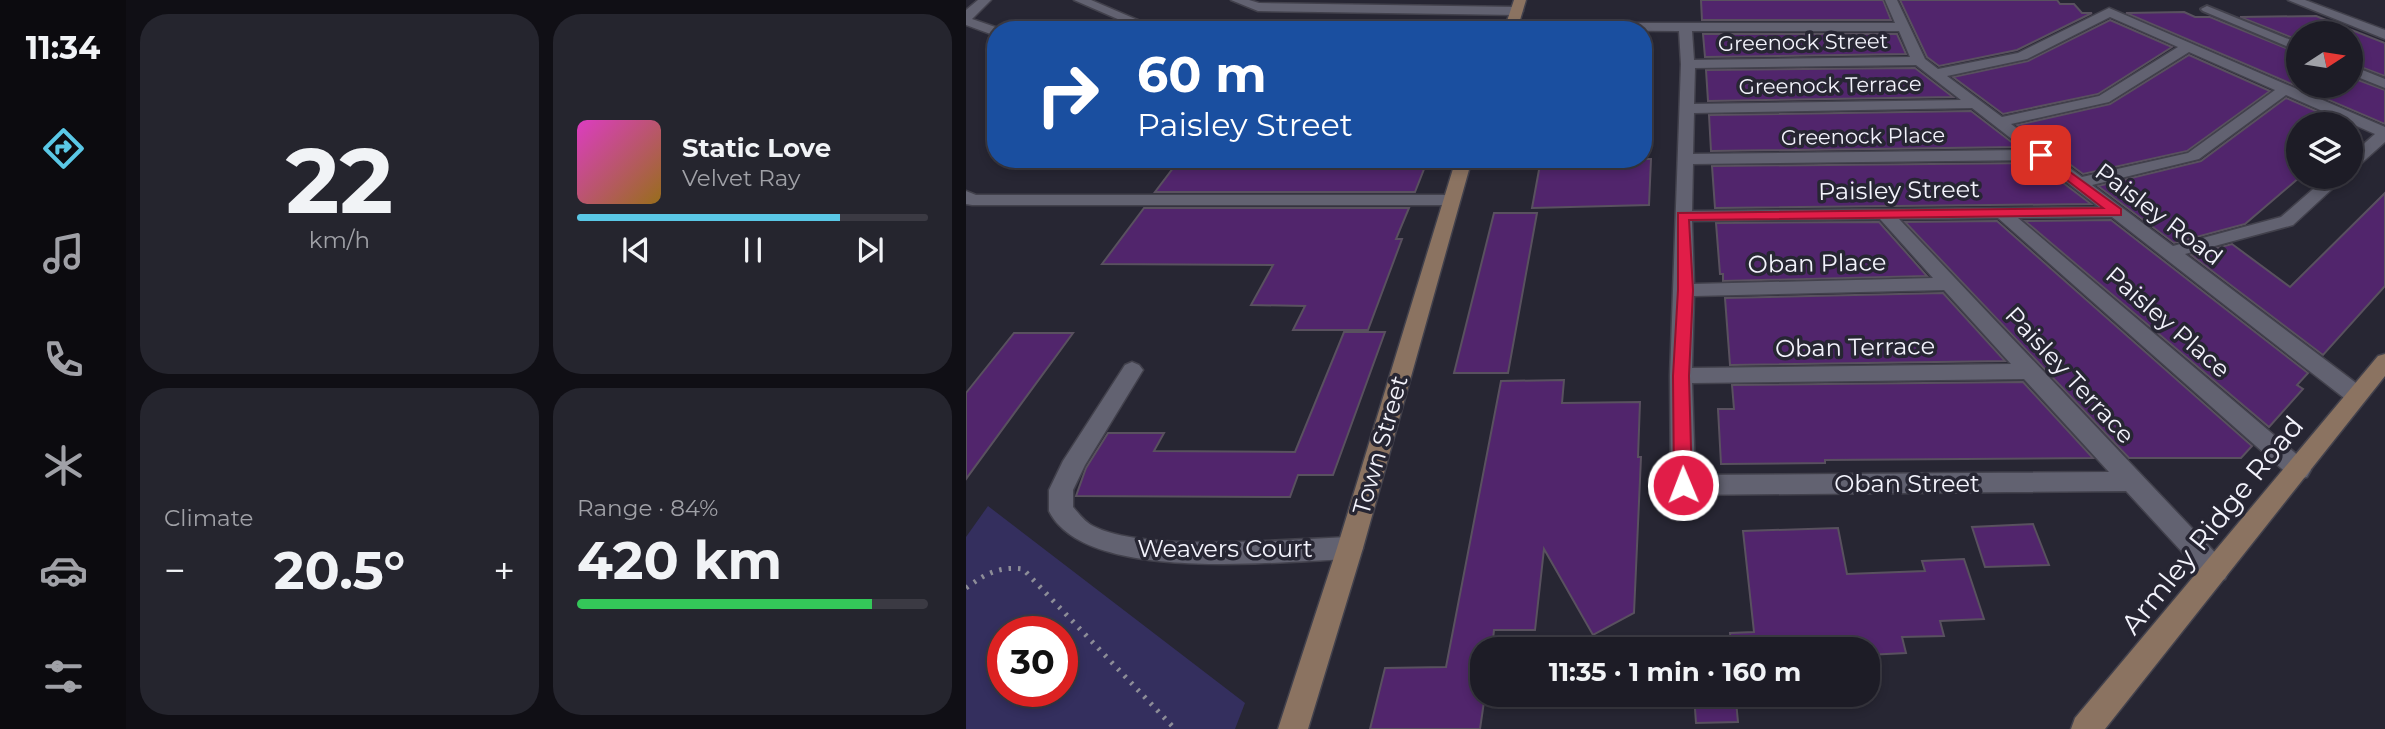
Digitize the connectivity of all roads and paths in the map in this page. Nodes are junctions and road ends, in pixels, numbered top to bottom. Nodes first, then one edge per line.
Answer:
1 (985, 0) edge
2 (1080, 0) edge
3 (1237, 0) edge
4 (1891, 0) edge
5 (2294, 0) edge
6 (1518, 5) edge
7 (2207, 9) dead end
8 (966, 19) edge
9 (1132, 21) edge
10 (1652, 27) edge
11 (1685, 27) junction
12 (1903, 27) junction
13 (987, 28) edge
14 (2385, 35) edge
15 (2286, 42) edge
16 (2188, 47) junction
17 (1919, 61) junction
18 (1688, 64) junction
19 (1936, 74) junction
20 (2363, 75) edge
21 (2385, 84) edge
22 (2285, 89) junction
23 (1975, 104) junction
24 (1686, 109) junction
25 (1999, 122) junction
26 (2385, 134) edge
27 (2363, 153) edge
28 (2041, 155) junction
29 (1685, 159) junction
30 (1461, 168) edge
31 (2079, 183) junction
32 (2323, 189) edge
33 (966, 197) edge
34 (1451, 200) junction
35 (2116, 212) junction
36 (2002, 213) junction
37 (1885, 215) junction
38 (1682, 216) junction
39 (2169, 253) junction
40 (1950, 284) junction
41 (1685, 290) junction
42 (2385, 361) edge
43 (1132, 370) dead end
44 (2030, 371) junction
45 (1681, 376) junction
46 (2356, 395) junction
47 (2300, 470) junction
48 (2132, 481) junction
49 (1350, 548) junction
50 (2216, 571) junction
51 (966, 588) edge
52 (1175, 729) edge
53 (1293, 729) edge
54 (2086, 729) edge

1 - 8 street
2 - 9 street
3 - 6 street
4 - 12 street, Paisley Road
5 - 14 street
7 - 15 lane
8 - 13 street
10 - 11 street
11 - 12 street
11 - 18 street
12 - 17 street, Paisley Road
16 - 19 street
16 - 22 street
16 - 25 street
17 - 18 street, Greenock Street
17 - 19 street, Paisley Road
18 - 24 street
19 - 23 street, Paisley Road
20 - 21 lane
22 - 26 street
22 - 31 street
23 - 24 street, Greenock Terrace
23 - 25 street, Paisley Road
24 - 29 street
25 - 28 street, Paisley Road
26 - 27 street
28 - 29 street, Greenock Place
28 - 31 street, Paisley Road
29 - 38 street
30 - 34 street, Town Street
31 - 35 street, Paisley Road
32 - 39 street
33 - 34 street
34 - 49 street, Town Street
35 - 36 street, Paisley Street
35 - 39 street, Paisley Road
36 - 37 street, Paisley Street
36 - 47 street, Paisley Place
37 - 38 street, Paisley Street
37 - 40 street, Paisley Terrace
38 - 41 street
39 - 46 street, Paisley Road
40 - 41 street, Oban Place
40 - 44 street, Paisley Terrace
41 - 45 street
42 - 46 street, Armley Ridge Road
43 - 49 street, Weavers Court
44 - 45 street, Oban Terrace
44 - 48 street, Paisley Terrace
45 - 48 street, Oban Street
46 - 47 street, Armley Ridge Road
47 - 50 street, Armley Ridge Road
48 - 50 street, Paisley Terrace
49 - 53 street, Town Street
50 - 54 street, Armley Ridge Road
51 - 52 path

